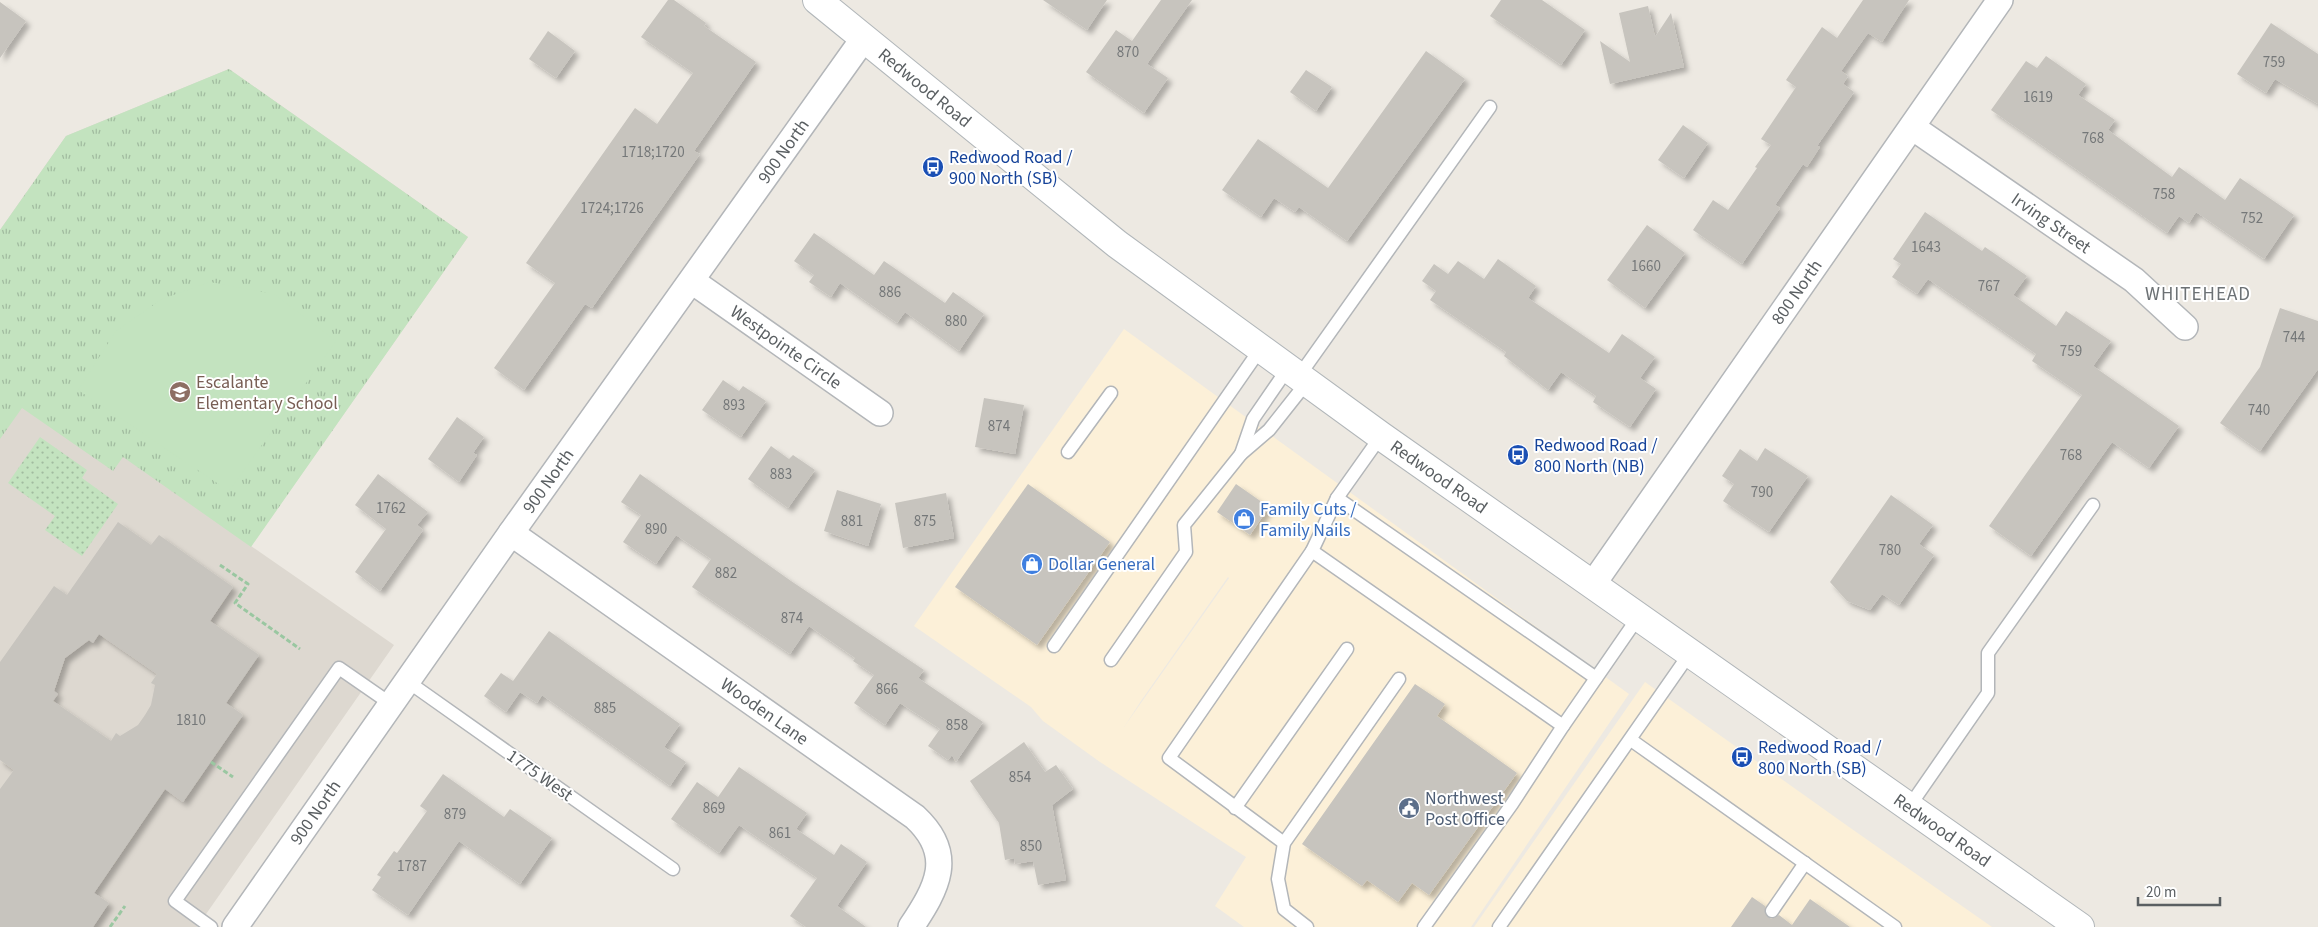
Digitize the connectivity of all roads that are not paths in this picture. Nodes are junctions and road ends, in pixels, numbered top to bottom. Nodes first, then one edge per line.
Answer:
1 (817, 0) edge
2 (2000, 0) edge
3 (864, 38) junction
4 (1490, 107) dead end
5 (1912, 127) junction
6 (692, 281) junction
7 (2185, 327) dead end
8 (1261, 348) junction
9 (1298, 376) junction
10 (1111, 392) dead end
11 (880, 413) dead end
12 (1381, 436) junction
13 (1068, 452) dead end
14 (1241, 454) junction
15 (1337, 498) junction
16 (2093, 505) dead end
17 (511, 532) junction
18 (1312, 551) junction
19 (1593, 584) junction
20 (1638, 616) junction
21 (1054, 646) dead end
22 (1347, 649) dead end
23 (1690, 653) junction
24 (1111, 660) dead end
25 (1596, 678) junction
26 (1399, 679) dead end
27 (407, 681) junction
28 (391, 704) junction
29 (1563, 726) junction
30 (1630, 740) junction
31 (1909, 807) junction
32 (1235, 808) junction
33 (1284, 843) junction
34 (1805, 864) junction
35 (673, 869) dead end
36 (1772, 911) dead end
37 (2069, 924) edge
38 (211, 927) edge
39 (236, 927) edge
40 (911, 927) edge
41 (1307, 927) edge
42 (1424, 927) edge
43 (1499, 927) edge
44 (1895, 927) edge

1 - 3 main road, Redwood Road
2 - 5 street, 800 North
3 - 6 street, 900 North
3 - 8 main road, Redwood Road
4 - 9 lane
5 - 7 street, Irving Street
5 - 19 street, 800 North
6 - 11 street, Westpointe Circle
6 - 17 street, 900 North
8 - 9 main road, Redwood Road
8 - 21 lane
9 - 12 main road, Redwood Road
9 - 14 lane
9 - 14 lane
10 - 13 lane
12 - 15 lane
12 - 19 main road, Redwood Road
14 - 24 lane
15 - 18 lane
15 - 25 lane
16 - 31 lane
17 - 27 street, 900 North
17 - 40 street, Wooden Lane
18 - 29 lane
18 - 32 lane
19 - 20 main road, Redwood Road
20 - 23 main road, Redwood Road
20 - 25 lane
22 - 32 lane
23 - 30 lane
23 - 31 main road, Redwood Road
25 - 29 lane
26 - 33 lane
27 - 28 street, 900 North
27 - 35 lane, 1775 West
28 - 38 lane
28 - 39 street, 900 North
29 - 42 lane
30 - 34 lane
30 - 43 lane
31 - 37 main road, Redwood Road
32 - 33 lane
33 - 41 lane
34 - 36 lane
34 - 44 lane

